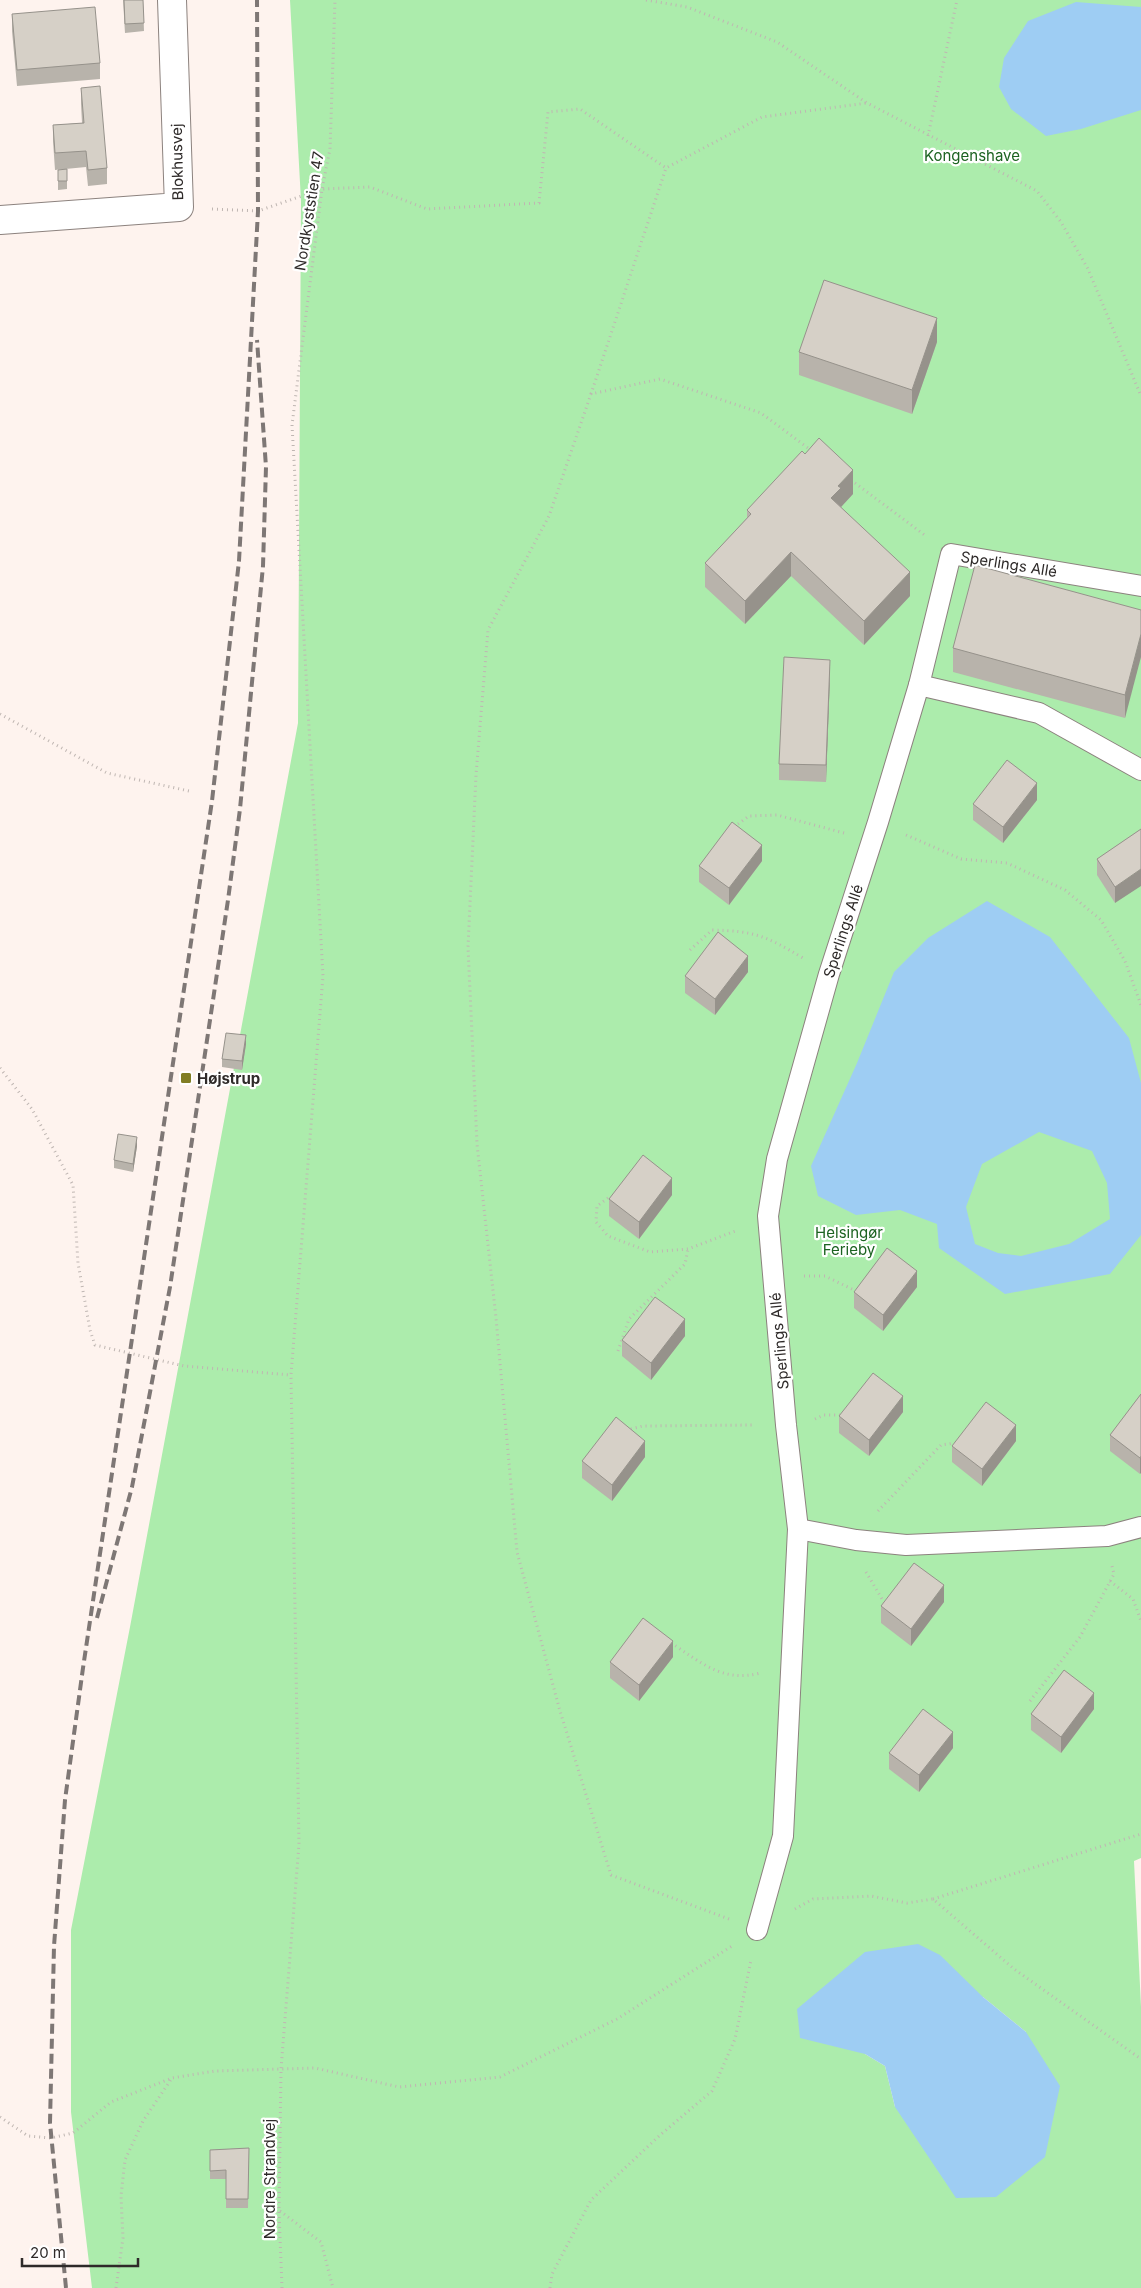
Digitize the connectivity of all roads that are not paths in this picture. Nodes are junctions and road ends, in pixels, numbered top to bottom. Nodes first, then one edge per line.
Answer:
1 (172, 0) edge
2 (0, 220) edge
3 (1141, 586) edge
4 (919, 685) junction
5 (1141, 770) edge
6 (1141, 1527) edge
7 (798, 1529) junction
8 (757, 1930) road end

1 - 2 street, Blokhusvej
3 - 4 lane, Sperlings Allé
4 - 5 lane
4 - 7 lane, Sperlings Allé
6 - 7 lane
7 - 8 lane, Sperlings Allé

